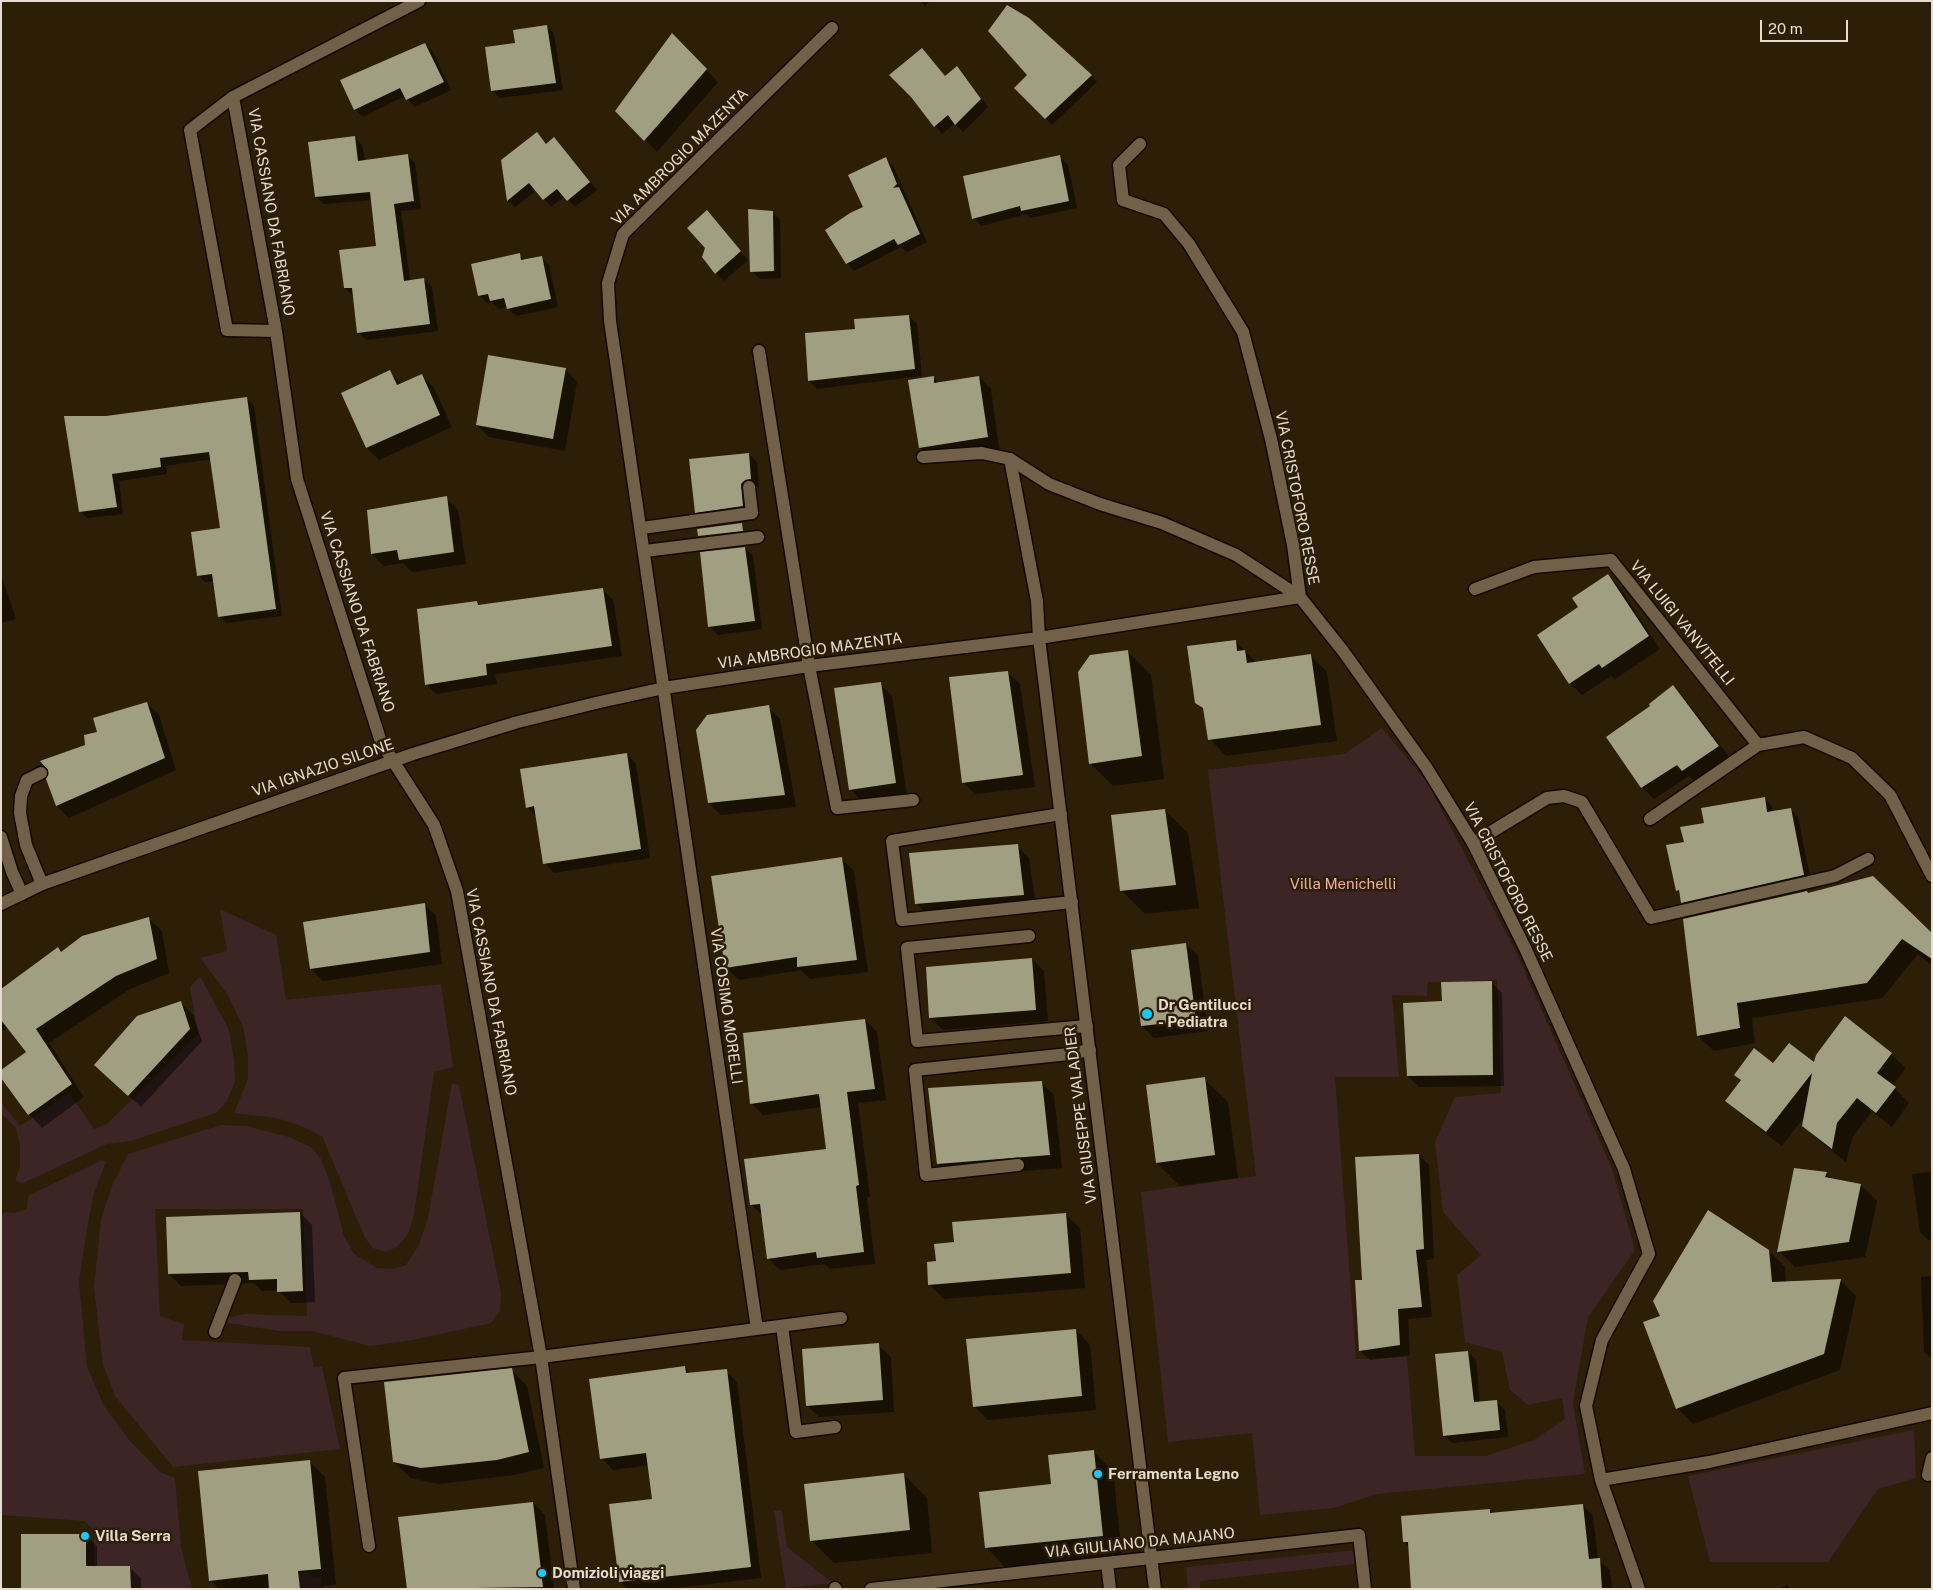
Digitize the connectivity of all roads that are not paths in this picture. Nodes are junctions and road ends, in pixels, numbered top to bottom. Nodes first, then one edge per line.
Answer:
1 (419, 1) edge
2 (832, 28) dead end
3 (234, 98) junction
4 (1140, 144) dead end
5 (276, 331) junction
6 (759, 351) dead end
7 (922, 456) dead end
8 (1010, 459) junction
9 (749, 487) dead end
10 (642, 528) junction
11 (758, 537) dead end
12 (645, 551) junction
13 (1475, 589) dead end
14 (1300, 597) junction
15 (1039, 638) junction
16 (809, 666) junction
17 (664, 688) junction
18 (1758, 745) junction
19 (392, 762) junction
20 (41, 773) dead end
21 (913, 800) dead end
22 (1061, 814) junction
23 (1650, 819) dead end
24 (1, 837) edge
25 (1473, 843) junction
26 (1868, 859) dead end
27 (1932, 876) edge
28 (42, 884) junction
29 (22, 894) junction
30 (1072, 902) junction
31 (1, 904) edge
32 (1029, 936) dead end
33 (1087, 1026) junction
34 (1090, 1050) junction
35 (1018, 1165) dead end
36 (236, 1280) dead end
37 (841, 1318) dead end
38 (782, 1326) junction
39 (757, 1329) junction
40 (216, 1332) dead end
41 (541, 1357) junction
42 (1932, 1413) edge
43 (834, 1427) dead end
44 (1932, 1458) edge
45 (1928, 1475) dead end
46 (1601, 1480) junction
47 (369, 1546) dead end
48 (1152, 1558) junction
49 (1107, 1563) junction
50 (574, 1589) edge
51 (871, 1589) edge
52 (1110, 1589) edge
53 (1155, 1589) edge
54 (1365, 1589) edge
55 (1639, 1589) edge

1 - 3 street, VIA CASSIANO DA FABRIANO
2 - 10 street, VIA AMBROGIO MAZENTA
3 - 5 street, VIA CASSIANO DA FABRIANO
3 - 5 street, VIA CASSIANO DA FABRIANO
4 - 14 street, VIA CRISTOFORO RESSE
5 - 19 street, VIA CASSIANO DA FABRIANO
6 - 16 street
7 - 8 street
8 - 14 street
8 - 15 street, VIA GIUSEPPE VALADIER
9 - 10 street
10 - 12 street, VIA AMBROGIO MAZENTA
11 - 12 street
12 - 17 street, VIA AMBROGIO MAZENTA
13 - 18 street, VIA LUIGI VANVITELLI
14 - 15 street, VIA AMBROGIO MAZENTA
14 - 25 street, VIA CRISTOFORO RESSE
15 - 16 street, VIA AMBROGIO MAZENTA
15 - 22 street, VIA GIUSEPPE VALADIER
16 - 17 street, VIA AMBROGIO MAZENTA
16 - 21 street
17 - 19 street, VIA IGNAZIO SILONE
17 - 39 street, VIA COSIMO MORELLI
18 - 23 street
18 - 27 street
19 - 28 street, VIA IGNAZIO SILONE
19 - 41 street, VIA CASSIANO DA FABRIANO
20 - 28 street
22 - 30 street, VIA GIUSEPPE VALADIER
22 - 30 street
24 - 29 street
25 - 26 street
25 - 46 street, VIA CRISTOFORO RESSE
28 - 29 street, VIA IGNAZIO SILONE
29 - 31 street, VIA IGNAZIO SILONE
30 - 33 street, VIA GIUSEPPE VALADIER
32 - 33 street
33 - 34 street, VIA GIUSEPPE VALADIER
34 - 35 street
34 - 48 street, VIA GIUSEPPE VALADIER
36 - 40 street
37 - 38 street
38 - 39 street
38 - 43 street
39 - 41 street
41 - 47 street
41 - 50 street, VIA CASSIANO DA FABRIANO
42 - 46 street
44 - 45 street
46 - 55 street, VIA CRISTOFORO RESSE
48 - 49 street, VIA GIULIANO DA MAJANO
48 - 53 street, VIA GIUSEPPE VALADIER
48 - 54 street, VIA GIULIANO DA MAJANO
49 - 51 street, VIA GIULIANO DA MAJANO
49 - 52 street

